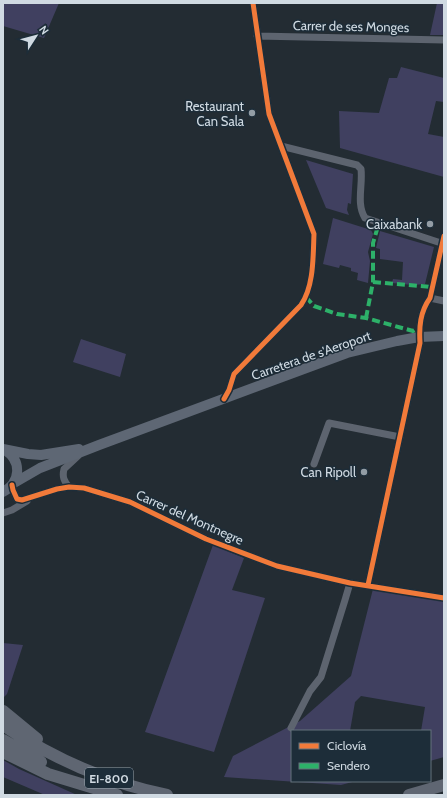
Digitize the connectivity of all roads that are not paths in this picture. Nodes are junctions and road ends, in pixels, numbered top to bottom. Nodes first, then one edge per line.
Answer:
1 (253, 3) edge
2 (257, 36) junction
3 (444, 40) edge
4 (281, 146) junction
5 (444, 236) edge
6 (443, 244) edge
7 (430, 298) junction
8 (444, 301) edge
9 (444, 336) edge
10 (420, 337) junction
11 (224, 399) junction
12 (400, 438) junction
13 (99, 445) junction
14 (3, 449) edge
15 (82, 452) junction
16 (314, 464) dead end
17 (13, 484) junction
18 (69, 487) junction
19 (3, 492) edge
20 (34, 497) junction
21 (3, 513) edge
22 (350, 583) junction
23 (368, 585) junction
24 (444, 598) edge
25 (3, 711) edge
26 (3, 725) edge
27 (291, 728) dead end
28 (3, 740) edge
29 (3, 752) edge
30 (58, 757) junction
31 (444, 785) edge
32 (96, 788) junction
33 (117, 795) edge
34 (167, 795) edge
35 (409, 795) edge

1 - 2 street
2 - 3 street, Carrer de ses Monges
2 - 4 street
4 - 6 street
4 - 11 street
5 - 6 street
6 - 7 street
7 - 8 street
7 - 10 street
9 - 10 main road, Carretera de s'Aeroport
10 - 11 main road, Carretera de s'Aeroport
10 - 12 street
11 - 13 main road, Carretera de s'Aeroport
12 - 16 street
12 - 23 street
13 - 14 main road
13 - 15 main road
14 - 17 main road
15 - 17 main road
15 - 18 street
17 - 19 main road
17 - 20 street, Carrer del Montnegre
18 - 20 street, Carrer del Montnegre
18 - 22 street, Carrer del Montnegre
20 - 21 street, Carrer del Montnegre
22 - 23 street, Carrer del Montnegre
22 - 27 street
23 - 24 street, Carrer del Montnegre
25 - 30 highway
26 - 30 highway, EI-800
28 - 32 highway, EI-800
29 - 32 highway
30 - 34 highway, EI-800
31 - 35 highway
32 - 33 highway, EI-800

